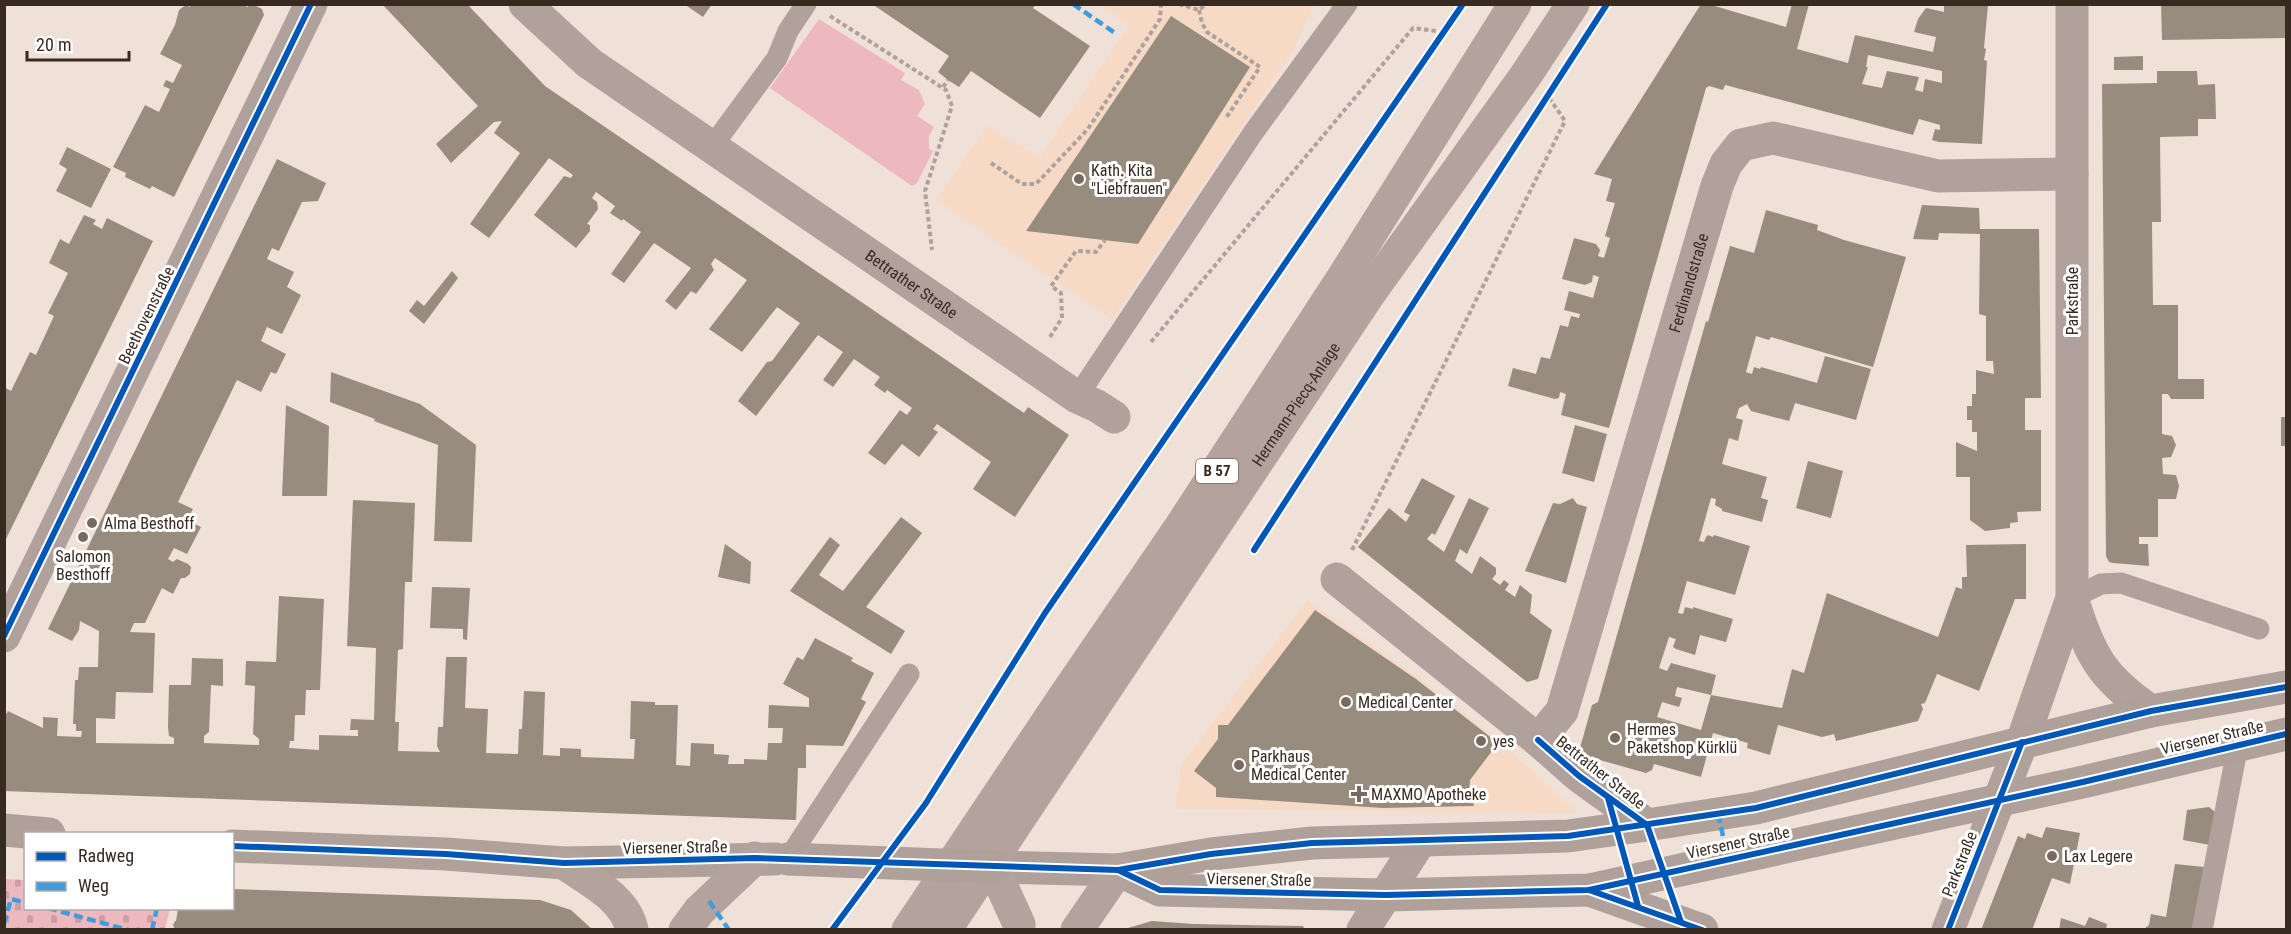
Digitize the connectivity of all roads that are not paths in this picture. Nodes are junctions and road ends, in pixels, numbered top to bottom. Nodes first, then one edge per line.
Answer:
1 (311, 4) edge
2 (525, 4) edge
3 (1347, 4) edge
4 (1515, 4) edge
5 (1573, 4) edge
6 (2072, 4) edge
7 (814, 8) edge
8 (711, 148) junction
9 (2072, 174) junction
10 (1077, 396) junction
11 (1114, 417) dead end
12 (1337, 579) road end
13 (2072, 598) junction
14 (2259, 629) dead end
15 (4, 636) edge
16 (909, 674) dead end
17 (2286, 687) edge
18 (2151, 711) junction
19 (2286, 734) edge
20 (1538, 740) junction
21 (2022, 742) junction
22 (2238, 745) junction
23 (2000, 800) junction
24 (1647, 825) junction
25 (4, 830) edge
26 (26, 832) edge
27 (1420, 842) junction
28 (234, 846) edge
29 (755, 858) junction
30 (788, 859) junction
31 (564, 863) junction
32 (993, 867) junction
33 (1118, 870) junction
34 (1589, 890) junction
35 (1386, 896) junction
36 (632, 930) edge
37 (685, 930) edge
38 (908, 930) edge
39 (945, 930) edge
40 (1019, 930) edge
41 (1077, 930) edge
42 (1363, 930) edge
43 (1702, 930) edge
44 (1948, 930) edge
45 (2202, 930) edge

1 - 15 street, Beethovenstraße
2 - 8 street, Bettrather Straße
3 - 10 lane
4 - 38 main road, Hermann-Piecq-Anlage / B 57
5 - 39 main road, Hermann-Piecq-Anlage / B 57
6 - 9 street, Parkstraße
7 - 8 lane
8 - 10 street, Bettrather Straße
9 - 13 street, Parkstraße
9 - 20 street, Ferdinandstraße
10 - 11 street, Bettrather Straße
12 - 20 street, Bettrather Straße
13 - 14 lane
13 - 18 street, Parkstraße
13 - 21 street, Parkstraße
16 - 30 lane
17 - 18 main road, Viersener Straße
18 - 21 main road, Viersener Straße
19 - 22 main road, Viersener Straße
20 - 24 street, Bettrather Straße
21 - 23 street, Parkstraße
21 - 24 main road, Viersener Straße
22 - 23 main road, Viersener Straße
22 - 45 lane
23 - 34 main road, Viersener Straße
23 - 44 street, Parkstraße
24 - 27 main road, Viersener Straße
25 - 26 main road
27 - 33 main road, Viersener Straße
27 - 35 street
28 - 31 main road, Viersener Straße
29 - 30 main road, Viersener Straße
29 - 31 main road, Viersener Straße
29 - 37 main road
30 - 32 main road, Viersener Straße, bridge
31 - 36 main road
32 - 33 main road, Viersener Straße
32 - 40 main road
33 - 35 main road, Viersener Straße
33 - 41 main road
34 - 35 main road, Viersener Straße
34 - 43 street
35 - 42 street

